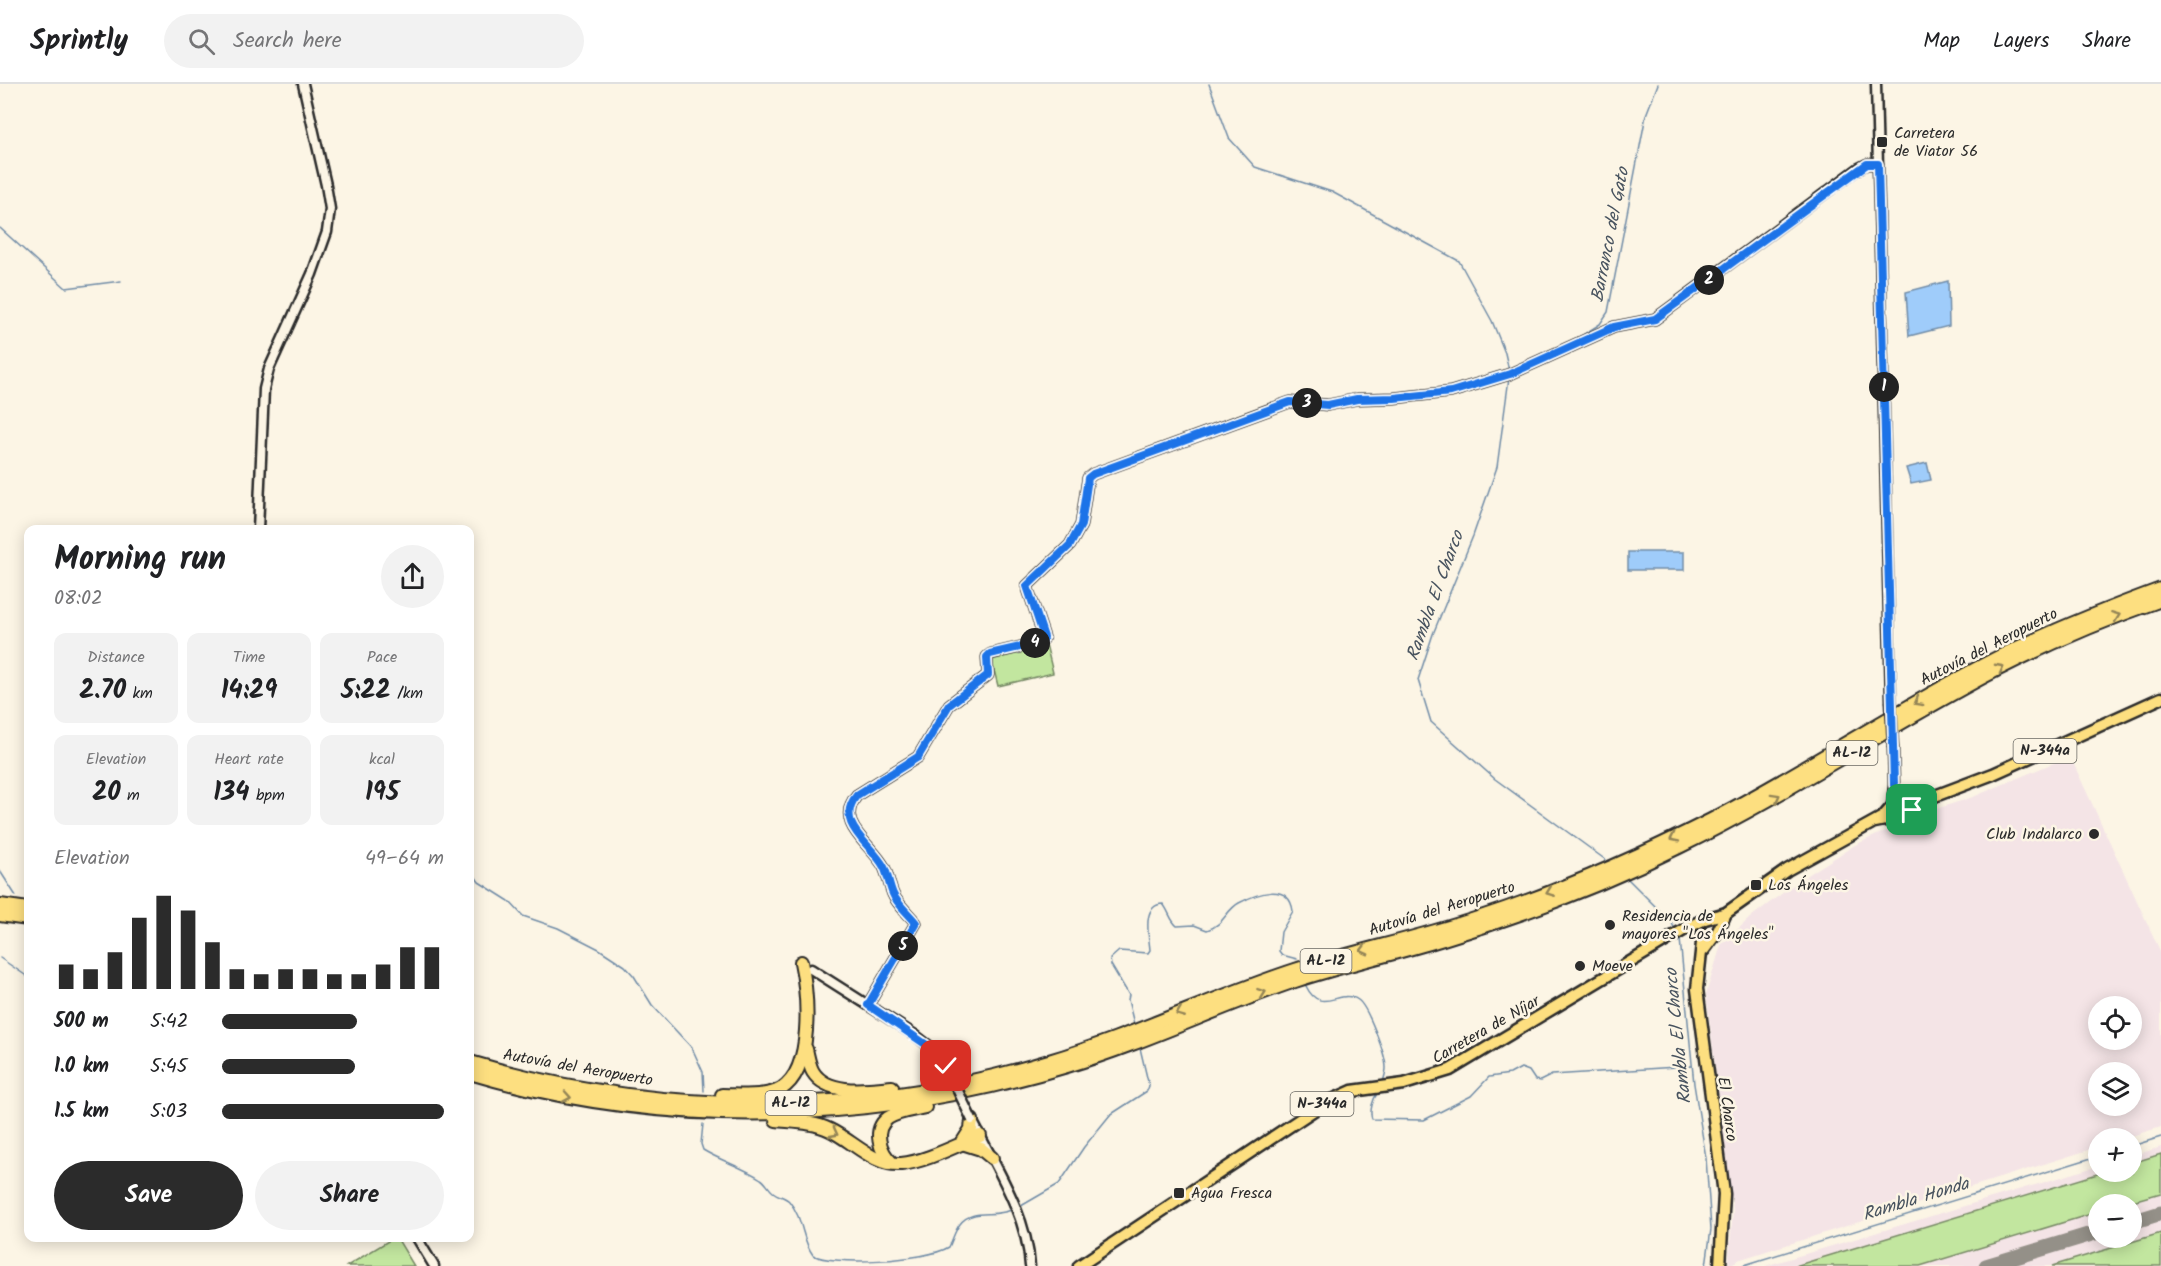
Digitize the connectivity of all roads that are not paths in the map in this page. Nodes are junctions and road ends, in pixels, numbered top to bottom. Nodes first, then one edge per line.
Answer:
1 (303, 84) edge
2 (1876, 84) edge
3 (1878, 164) junction
4 (258, 525) edge
5 (2161, 588) edge
6 (2161, 600) edge
7 (2161, 698) edge
8 (1894, 785) junction
9 (1928, 799) junction
10 (1905, 801) junction
11 (1893, 811) junction
12 (1911, 813) junction
13 (1626, 866) junction
14 (1608, 874) junction
15 (0, 904) edge
16 (24, 908) edge
17 (0, 915) edge
18 (24, 918) edge
19 (1708, 928) junction
20 (806, 965) joint
21 (868, 1005) junction
22 (805, 1045) junction
23 (474, 1063) edge
24 (474, 1074) edge
25 (969, 1082) junction
26 (988, 1088) junction
27 (613, 1094) junction
28 (673, 1111) junction
29 (972, 1120) junction
30 (981, 1136) junction
31 (962, 1143) junction
32 (992, 1158) junction
33 (893, 1164) junction
34 (419, 1242) edge
35 (434, 1266) edge
36 (1030, 1266) edge
37 (1079, 1266) edge
38 (1720, 1266) edge

1 - 4 street
2 - 3 street
3 - 8 street, bridge
3 - 21 street
5 -> 13 highway, Autovía del Aeropuerto / AL-12
13 -> 6 highway, Autovía del Aeropuerto / AL-12
7 - 9 main road, N-344a
8 - 10 street
8 - 11 street
9 - 10 main road, N-344a
9 - 12 main road, N-344a
10 - 11 main road, N-344a
10 - 12 main road
11 - 12 main road, N-344a
11 - 19 main road, N-344a
13 - 14 highway, Autovía del Aeropuerto / AL-12
14 -> 25 highway, Autovía del Aeropuerto / AL-12
26 -> 14 highway, Autovía del Aeropuerto / AL-12
15 - 16 highway
17 - 18 highway
19 - 37 main road, Carretera de Níjar / N-344a
19 - 38 main road, El Charco
20 - 21 street
20 - 22 highway
21 - 29 street, bridge
22 - 25 highway
22 - 27 highway
23 - 27 highway, Autovía del Aeropuerto / AL-12
24 -> 28 highway, Autovía del Aeropuerto / AL-12
25 - 27 highway, Autovía del Aeropuerto / AL-12
26 - 28 highway, Autovía del Aeropuerto / AL-12
26 - 33 highway
28 -> 33 highway
29 - 30 street
29 - 31 highway
30 - 31 highway
30 - 32 street
31 - 32 highway
31 - 33 highway
32 - 36 street
34 - 35 street

